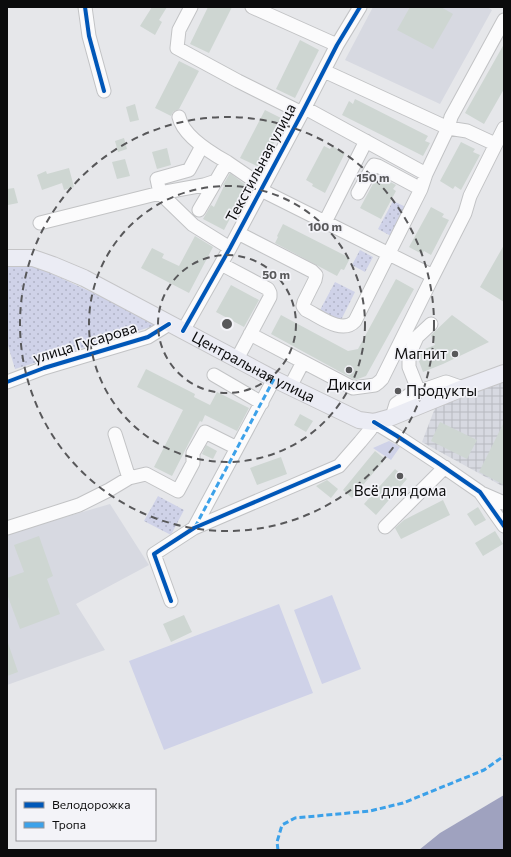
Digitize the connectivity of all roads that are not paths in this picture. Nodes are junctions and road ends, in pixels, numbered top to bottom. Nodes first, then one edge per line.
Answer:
1 (84, 7) edge
2 (191, 7) edge
3 (252, 7) edge
4 (360, 7) edge
5 (504, 20) edge
6 (337, 45) junction
7 (324, 71) junction
8 (104, 91) dead end
9 (303, 111) junction
10 (179, 117) dead end
11 (448, 128) junction
12 (504, 128) edge
13 (366, 141) junction
14 (495, 144) junction
15 (202, 146) junction
16 (388, 153) junction
17 (227, 162) junction
18 (380, 167) junction
19 (426, 174) junction
20 (216, 181) junction
21 (262, 188) junction
22 (421, 189) junction
23 (160, 193) junction
24 (358, 193) dead end
25 (199, 210) dead end
26 (325, 222) junction
27 (40, 223) dead end
28 (238, 233) junction
29 (230, 248) junction
30 (388, 254) junction
31 (7, 258) edge
32 (221, 264) junction
33 (433, 276) junction
34 (169, 324) junction
35 (431, 324) dead end
36 (183, 331) junction
37 (250, 334) junction
38 (237, 359) junction
39 (303, 362) junction
40 (504, 373) edge
41 (214, 375) dead end
42 (274, 379) junction
43 (7, 382) edge
44 (290, 387) junction
45 (463, 388) junction
46 (419, 392) junction
47 (262, 403) junction
48 (392, 417) junction
49 (374, 422) junction
50 (115, 434) dead end
51 (237, 448) junction
52 (445, 467) junction
53 (129, 478) junction
54 (480, 492) junction
55 (504, 503) edge
56 (504, 526) edge
57 (385, 527) dead end
58 (7, 528) edge
59 (194, 528) junction
60 (171, 601) dead end

1 - 8 street
2 - 9 street
3 - 6 street
4 - 6 street, Текстильная улица
5 - 11 street
6 - 7 street, Текстильная улица
7 - 9 street, Текстильная улица
7 - 11 street
9 - 13 street
9 - 21 street, Текстильная улица
10 - 15 street
11 - 14 street
11 - 19 street
12 - 14 street
13 - 16 street
13 - 26 street
14 - 33 street
15 - 17 street
15 - 23 street
16 - 18 street
16 - 19 street
17 - 20 street
17 - 21 street
18 - 22 street
18 - 24 street
19 - 22 street
20 - 23 street
20 - 25 street
21 - 26 street
21 - 28 street, Текстильная улица
22 - 30 street
23 - 27 street
23 - 29 street
26 - 30 street
28 - 29 street, Текстильная улица
28 - 30 street
29 - 32 street, Текстильная улица
30 - 33 street
31 - 34 main road, Центральная улица
32 - 36 street, Текстильная улица
32 - 37 street
33 - 39 street
34 - 36 main road, Центральная улица
34 - 43 street, улица Гусарова
35 - 46 street
36 - 38 main road, Центральная улица
37 - 38 street
37 - 39 street
38 - 42 main road, Центральная улица
39 - 44 street
40 - 45 main road, Центральная улица
41 - 47 street
42 - 44 main road, Центральная улица
42 - 47 street
44 - 49 main road, Центральная улица
45 - 46 street
45 - 48 main road, Центральная улица
46 - 48 street
47 - 51 street
48 - 49 main road, Центральная улица
49 - 52 street
49 - 59 street
50 - 53 street
51 - 53 street
51 - 59 street
52 - 54 street
52 - 57 street
53 - 58 street
54 - 55 street
54 - 56 street
59 - 60 street

